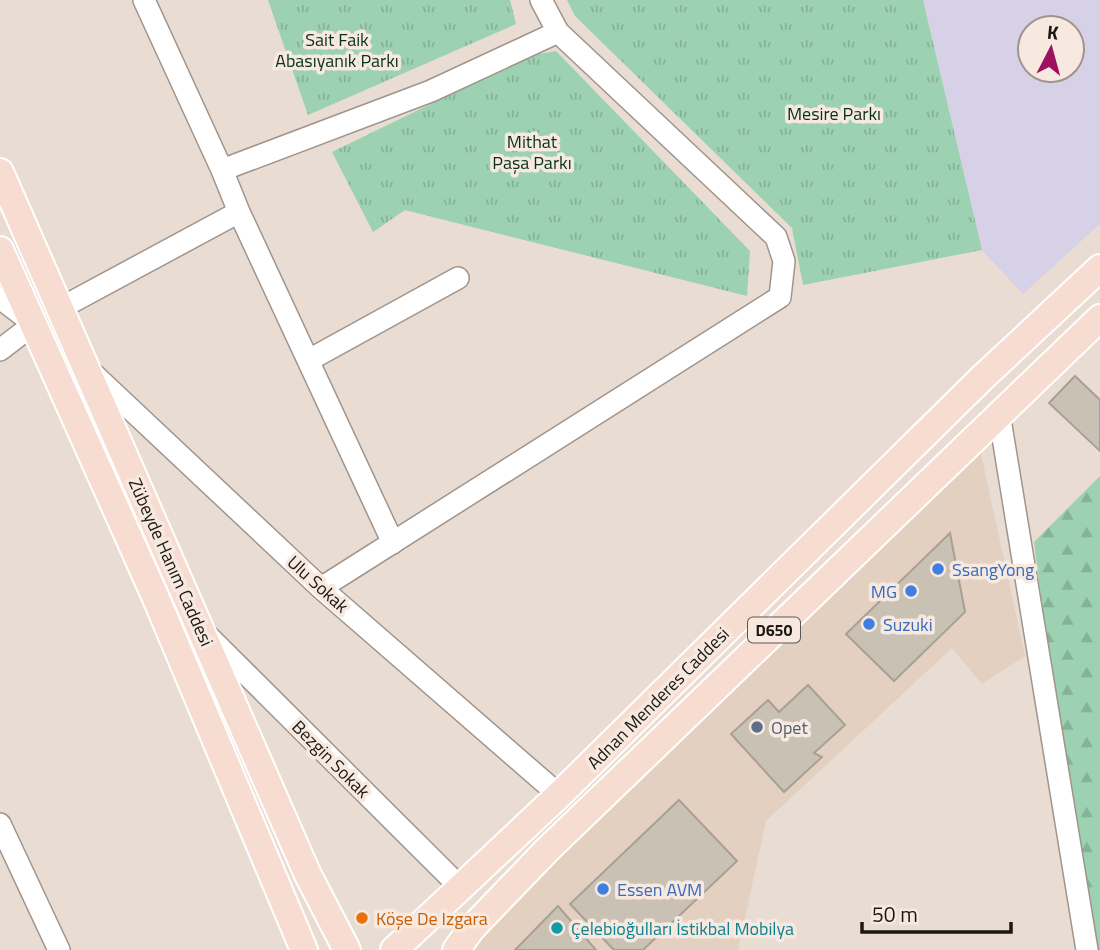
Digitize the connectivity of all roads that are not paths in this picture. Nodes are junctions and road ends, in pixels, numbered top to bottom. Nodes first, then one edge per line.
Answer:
1 (144, 0) edge
2 (541, 0) edge
3 (558, 32) junction
4 (222, 170) junction
5 (0, 172) edge
6 (239, 212) junction
7 (0, 250) edge
8 (1100, 268) edge
9 (458, 278) dead end
10 (0, 298) edge
11 (59, 309) junction
12 (1100, 318) edge
13 (34, 324) junction
14 (0, 350) edge
15 (309, 360) junction
16 (85, 365) junction
17 (999, 413) junction
18 (393, 543) junction
19 (321, 588) junction
20 (201, 629) junction
21 (559, 795) junction
22 (0, 824) edge
23 (461, 888) junction
24 (57, 949) edge
25 (304, 950) edge
26 (348, 950) edge
27 (394, 950) edge
28 (456, 950) edge
29 (1087, 950) edge

1 - 4 street
2 - 3 street
3 - 4 street
3 - 18 street
4 - 6 street
5 - 11 main road, Zübeyde Hanım Caddesi
6 - 11 street
6 - 15 street
7 - 13 main road, Zübeyde Hanım Caddesi
8 - 21 main road, Adnan Menderes Caddesi
9 - 15 street
10 - 13 street
11 - 16 main road, Zübeyde Hanım Caddesi
12 - 17 main road, Adnan Menderes Caddesi / D650
13 - 14 street
13 - 25 main road, Zübeyde Hanım Caddesi
15 - 18 street
16 - 19 street, Ulu Sokak
16 - 20 main road, Zübeyde Hanım Caddesi
17 - 28 main road, Adnan Menderes Caddesi / D650
17 - 29 street
18 - 19 street
19 - 21 street, Ulu Sokak
20 - 23 street, Bezgin Sokak
20 - 26 main road, Zübeyde Hanım Caddesi
21 - 23 main road, Adnan Menderes Caddesi
22 - 24 street
23 - 27 main road, Adnan Menderes Caddesi

